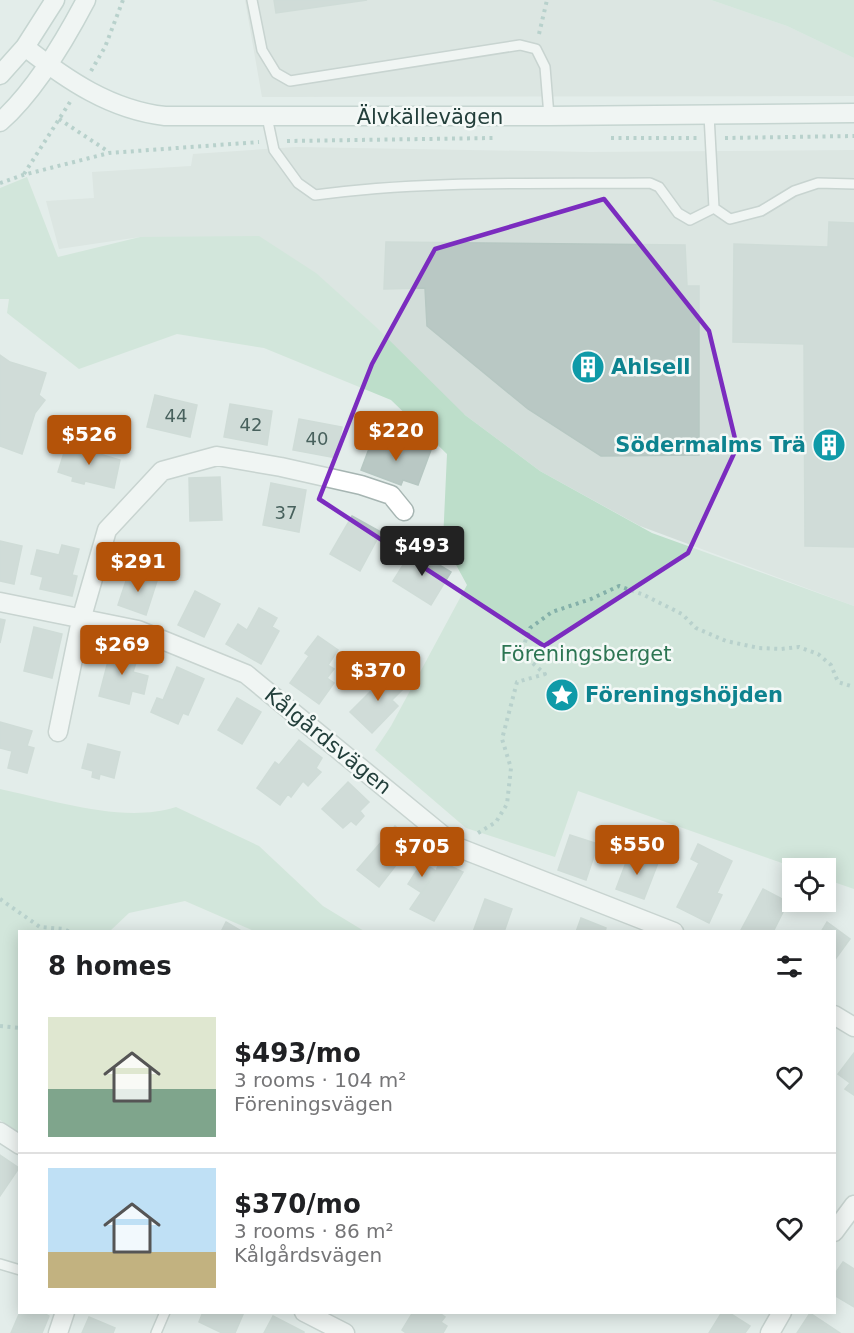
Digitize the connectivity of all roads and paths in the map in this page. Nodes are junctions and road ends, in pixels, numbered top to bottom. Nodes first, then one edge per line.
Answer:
1 (55, 0) edge
2 (86, 0) edge
3 (252, 0) edge
4 (547, 0) edge
5 (25, 47) junction
6 (536, 49) junction
7 (47, 65) junction
8 (0, 75) edge
9 (854, 113) edge
10 (710, 115) junction
11 (267, 117) junction
12 (549, 117) junction
13 (59, 119) dead end
14 (0, 122) edge
15 (854, 136) edge
16 (502, 138) dead end
17 (605, 138) dead end
18 (710, 138) junction
19 (272, 141) junction
20 (109, 153) junction
21 (0, 183) edge
22 (854, 184) edge
23 (714, 208) junction
24 (404, 512) dead end
25 (0, 602) edge
26 (81, 620) junction
27 (854, 687) edge
28 (58, 732) dead end
29 (457, 847) junction
30 (0, 899) edge
31 (66, 930) edge
32 (669, 930) edge
33 (836, 1016) edge
34 (0, 1026) edge
35 (854, 1027) edge
36 (18, 1028) edge
37 (0, 1132) edge
38 (18, 1144) edge
39 (854, 1205) edge
40 (836, 1229) edge
41 (0, 1264) edge
42 (18, 1269) edge
43 (64, 1314) edge
44 (164, 1314) edge
45 (308, 1314) edge
46 (781, 1314) edge
47 (58, 1333) edge
48 (156, 1333) edge
49 (345, 1333) edge
50 (770, 1333) edge

1 - 5 street
2 - 7 street
3 - 6 lane
4 - 6 path
5 - 7 street, Älvkällevägen
5 - 8 street
6 - 12 lane
7 - 11 street, Älvkällevägen
7 - 14 street
9 - 10 street, Älvkällevägen
10 - 12 street, Älvkällevägen
10 - 18 lane
11 - 12 street, Älvkällevägen
11 - 19 lane
13 - 20 path
15 - 18 path
16 - 19 path
17 - 18 path
18 - 23 lane
19 - 20 path
19 - 23 lane
20 - 21 path
22 - 23 lane
24 - 26 street
25 - 26 street, Kålgårdsvägen
26 - 28 street
26 - 29 street, Kålgårdsvägen
27 - 29 path
29 - 32 street, Kålgårdsvägen
30 - 31 path
33 - 35 street
34 - 36 path
37 - 38 street
39 - 40 street
41 - 42 lane
43 - 47 street
44 - 48 lane
45 - 49 street
46 - 50 street

